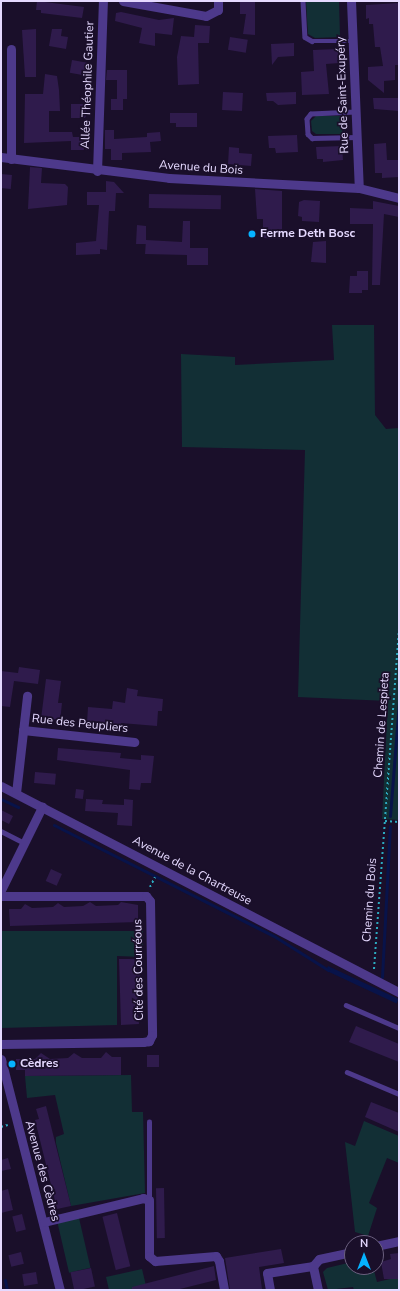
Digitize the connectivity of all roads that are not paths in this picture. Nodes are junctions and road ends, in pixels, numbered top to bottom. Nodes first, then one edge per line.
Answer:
1 (103, 1) edge
2 (123, 1) edge
3 (218, 1) edge
4 (303, 1) edge
5 (351, 1) edge
6 (353, 41) junction
7 (11, 49) dead end
8 (356, 112) junction
9 (357, 137) junction
10 (1, 157) edge
11 (11, 159) junction
12 (96, 171) junction
13 (359, 188) junction
14 (399, 198) edge
15 (27, 696) dead end
16 (23, 730) junction
17 (134, 742) dead end
18 (1, 786) edge
19 (16, 793) junction
20 (42, 806) junction
21 (1, 831) edge
22 (25, 843) junction
23 (1, 890) edge
24 (1, 896) edge
25 (399, 992) edge
26 (346, 1005) dead end
27 (399, 1028) edge
28 (1, 1044) edge
29 (1, 1059) edge
30 (347, 1072) dead end
31 (399, 1094) edge
32 (149, 1122) dead end
33 (149, 1200) junction
34 (44, 1222) junction
35 (399, 1241) edge
36 (384, 1244) edge
37 (344, 1254) edge
38 (313, 1266) junction
39 (60, 1290) edge
40 (224, 1290) edge
41 (270, 1290) edge
42 (318, 1290) edge

1 - 12 street, Allée Théophile Gautier
2 - 3 street
4 - 6 lane
5 - 6 street, Rue de Saint-Exupéry
6 - 8 street, Rue de Saint-Exupéry
7 - 11 street
8 - 9 street, Rue de Saint-Exupéry
8 - 9 lane
9 - 13 street, Rue de Saint-Exupéry
10 - 11 street, Avenue du Bois
11 - 12 street, Avenue du Bois
12 - 13 street, Avenue du Bois
13 - 14 street, Avenue du Bois
15 - 16 street
16 - 17 street, Rue des Peupliers
16 - 19 street
18 - 19 street, Avenue de la Chartreuse
19 - 20 street, Avenue de la Chartreuse
20 - 22 street
20 - 25 street, Avenue de la Chartreuse
21 - 22 lane
22 - 23 street
24 - 28 street, Cité des Courréous
26 - 27 lane
29 - 34 street, Avenue des Cèdres
30 - 31 lane
32 - 33 lane
33 - 34 street
33 - 40 street
34 - 39 street, Avenue des Cèdres
35 - 36 street
37 - 38 street
38 - 41 street
38 - 42 street

